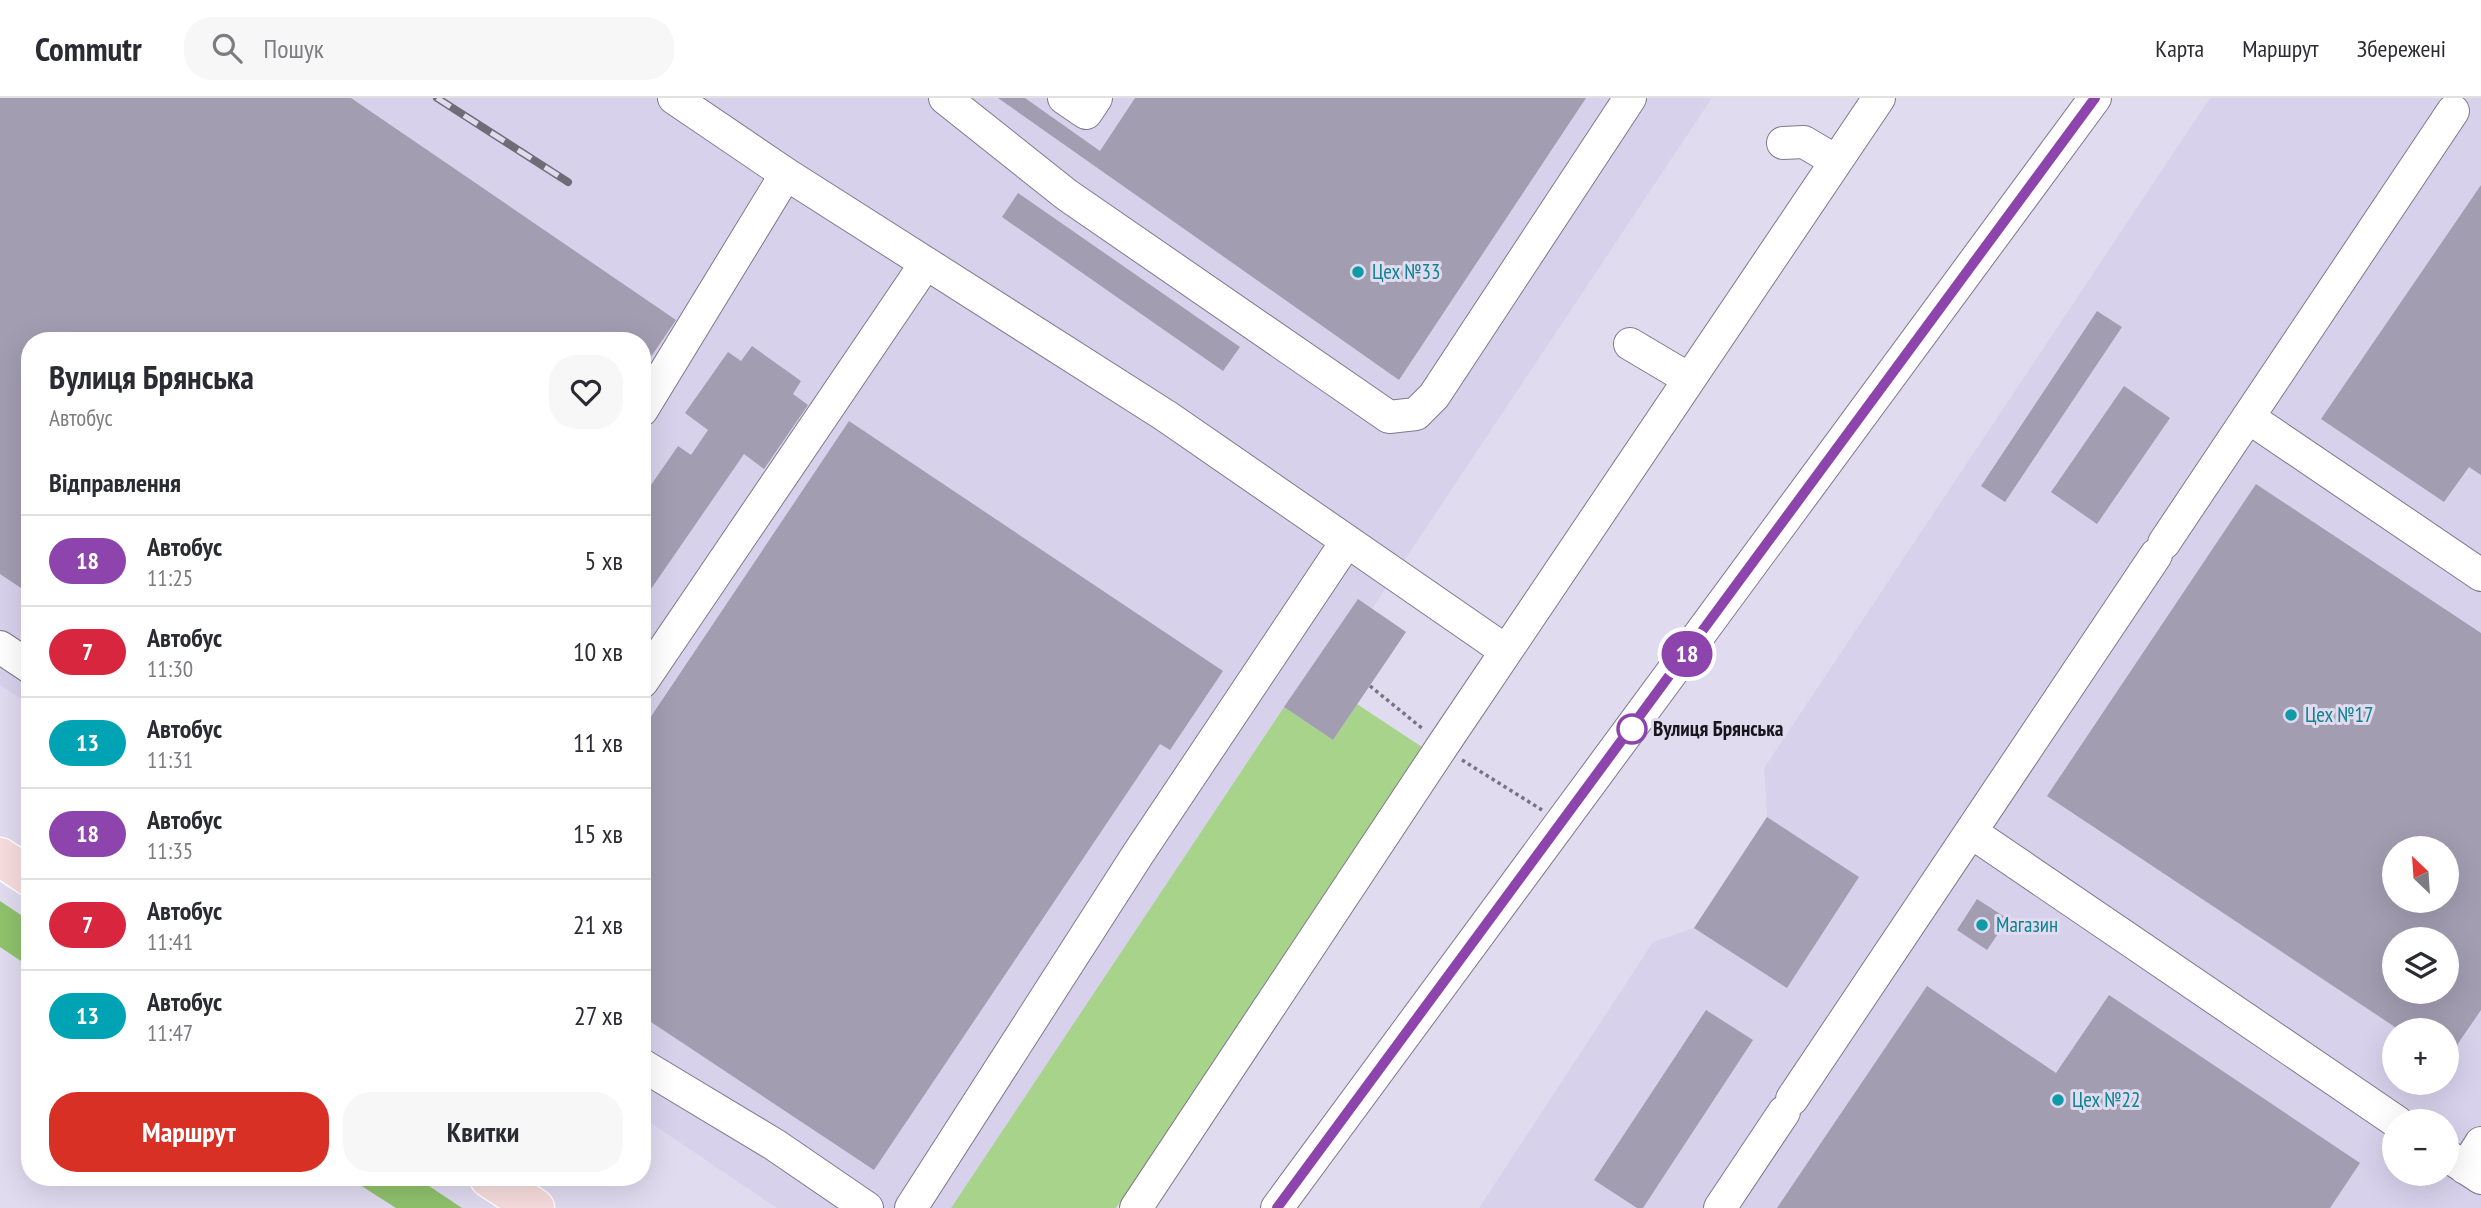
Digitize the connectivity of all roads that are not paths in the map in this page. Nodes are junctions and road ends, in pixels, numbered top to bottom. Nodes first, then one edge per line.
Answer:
1 (674, 98) edge
2 (946, 98) edge
3 (1064, 98) edge
4 (1096, 98) edge
5 (1630, 98) edge
6 (1879, 98) edge
7 (2095, 98) edge
8 (2453, 111) dead end
9 (1783, 143) dead end
10 (1836, 161) junction
11 (786, 174) junction
12 (926, 263) junction
13 (1630, 344) dead end
14 (1689, 379) junction
15 (651, 395) edge
16 (2248, 417) junction
17 (1347, 541) junction
18 (2481, 575) edge
19 (0, 647) edge
20 (1506, 652) junction
21 (21, 661) edge
22 (651, 669) edge
23 (1971, 832) junction
24 (0, 857) edge
25 (21, 871) edge
26 (651, 1070) edge
27 (2382, 1112) edge
28 (501, 1186) edge
29 (535, 1208) edge
30 (867, 1208) edge
31 (911, 1208) edge
32 (1136, 1208) edge
33 (1277, 1208) edge
34 (1720, 1208) edge

1 - 11 street
2 - 5 street
3 - 4 street
6 - 10 street
7 - 33 street
8 - 16 street
9 - 10 street
10 - 14 street
11 - 12 street
11 - 15 street
12 - 17 street
12 - 22 street
13 - 14 street
14 - 20 street
16 - 18 street
16 - 23 street
17 - 20 street
17 - 31 street
19 - 21 street
20 - 32 street
23 - 27 street
23 - 34 street
24 - 25 main road
26 - 30 street
28 - 29 main road

